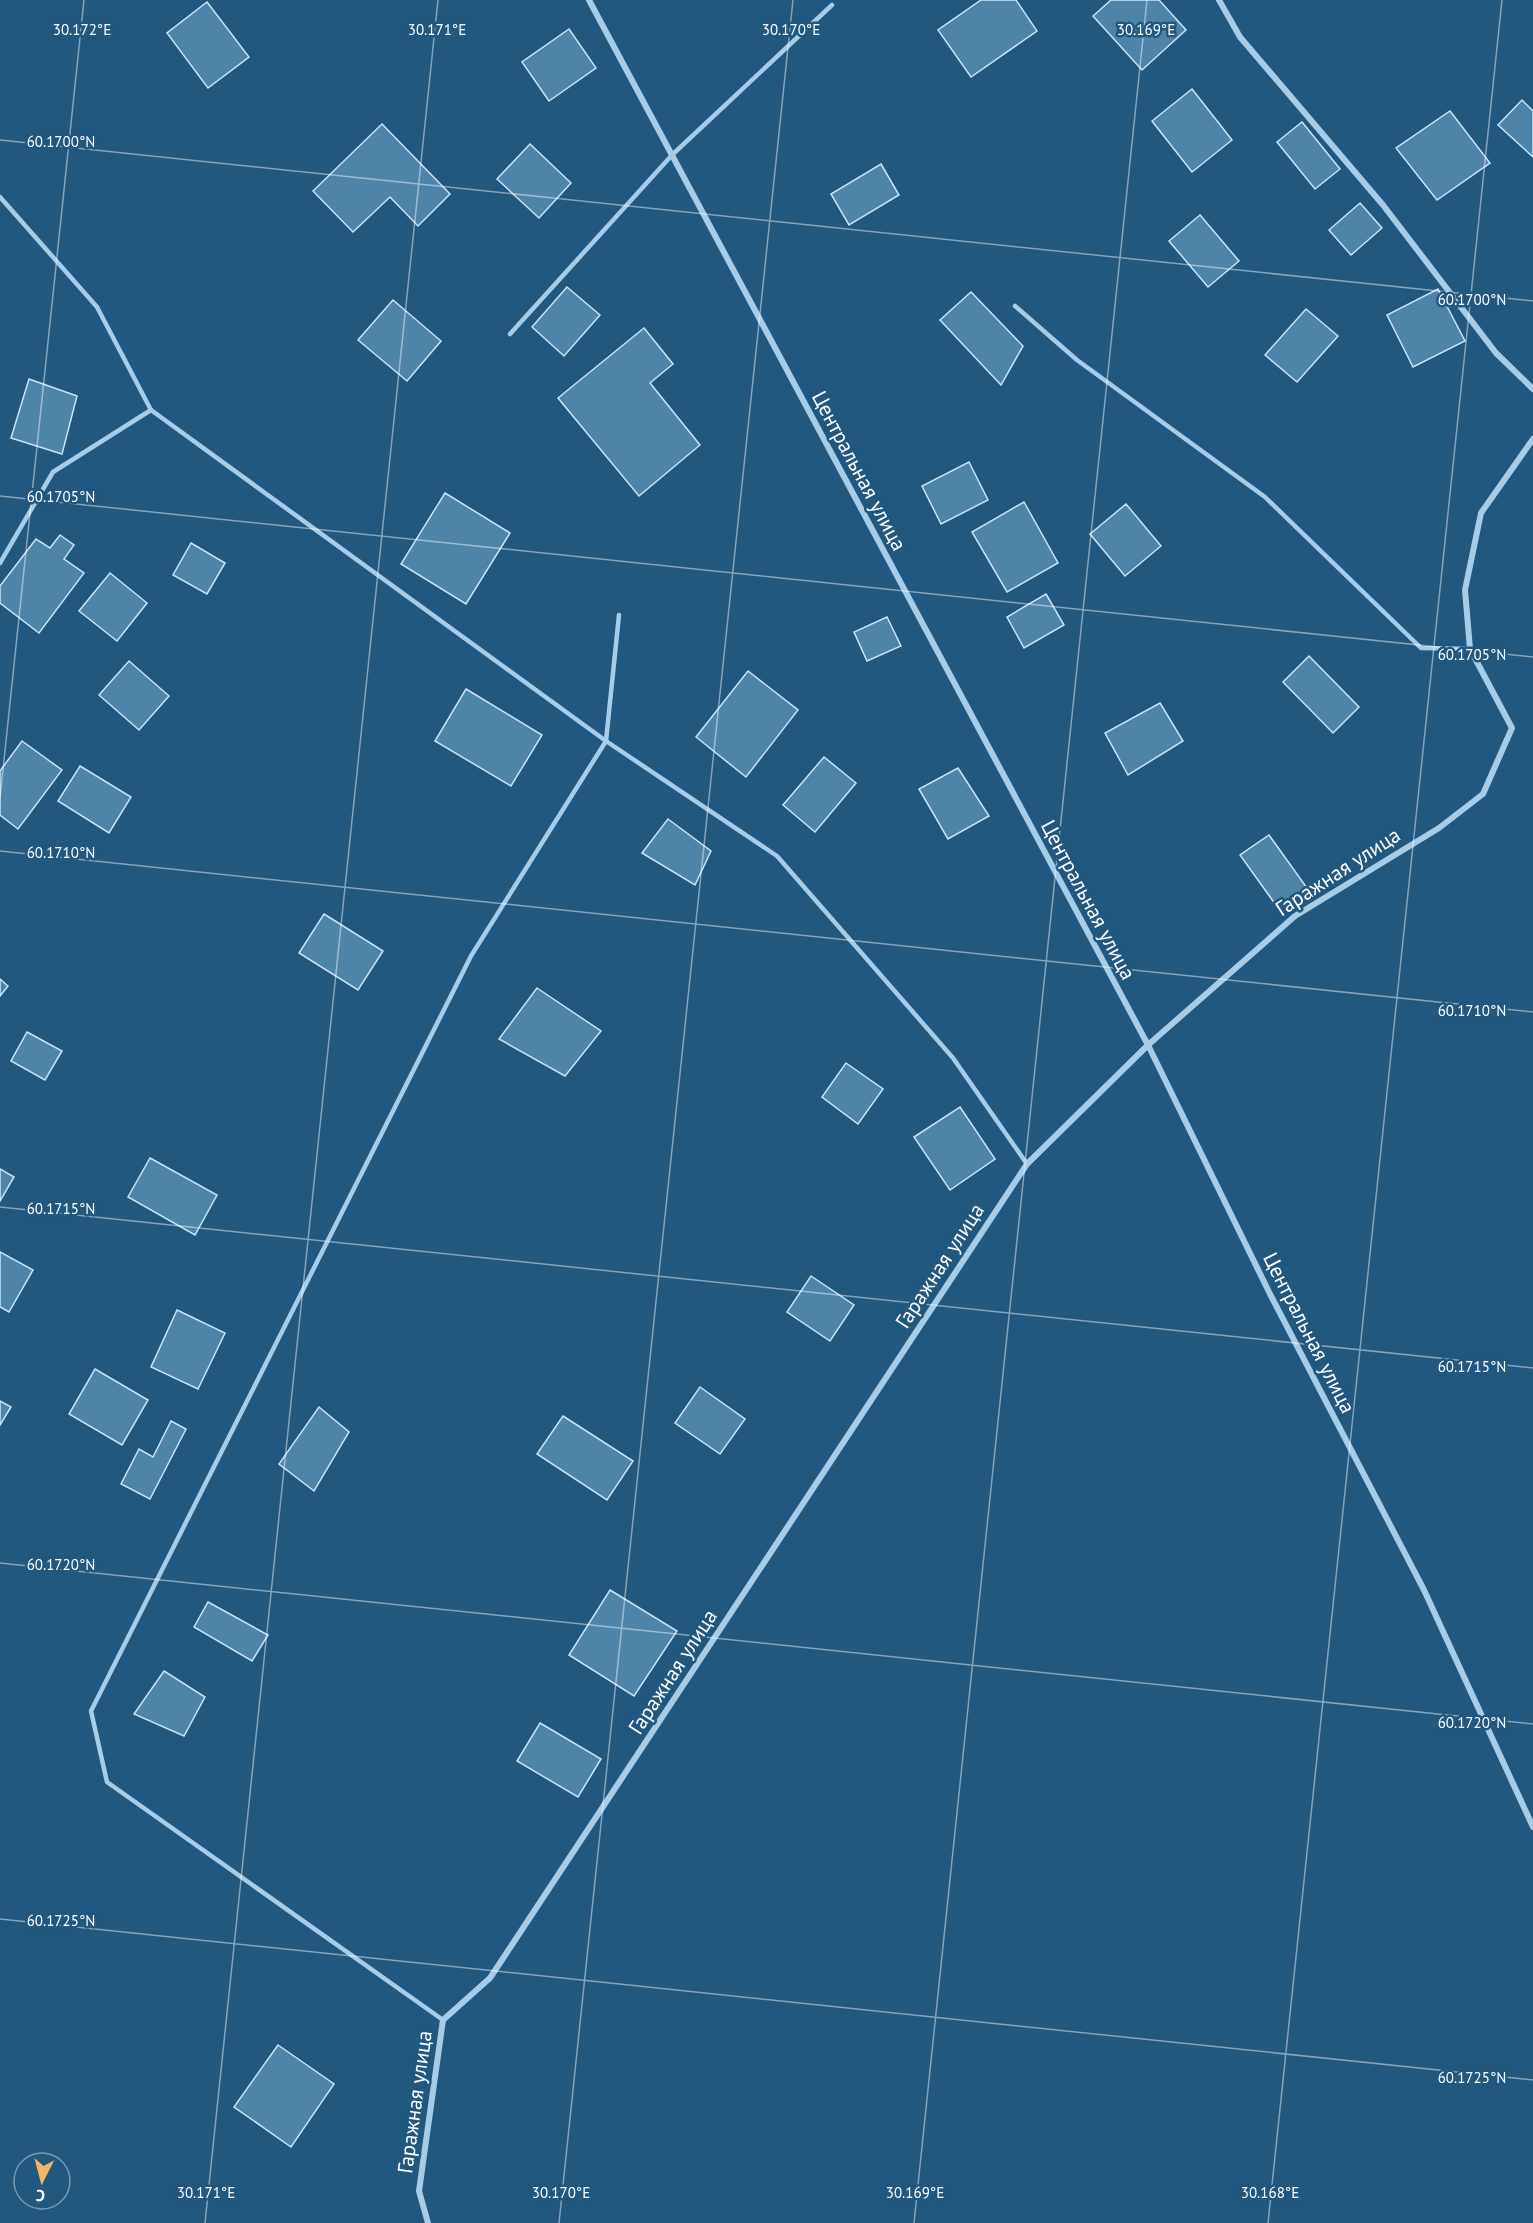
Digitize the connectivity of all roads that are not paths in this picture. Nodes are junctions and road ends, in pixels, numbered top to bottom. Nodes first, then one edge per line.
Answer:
1 (589, 0) edge
2 (1219, 0) edge
3 (832, 5) dead end
4 (672, 155) junction
5 (0, 196) edge
6 (1015, 306) dead end
7 (510, 334) dead end
8 (1533, 389) edge
9 (151, 410) junction
10 (1533, 440) edge
11 (0, 563) edge
12 (619, 615) dead end
13 (1470, 649) junction
14 (606, 741) junction
15 (1148, 1045) junction
16 (1027, 1164) junction
17 (1533, 1827) edge
18 (443, 2020) junction
19 (428, 2223) edge

1 - 4 street, Центральная улица
2 - 8 street
3 - 4 lane
4 - 7 lane
4 - 15 street, Центральная улица
5 - 9 lane
6 - 13 lane
9 - 11 lane
9 - 14 lane
10 - 13 street, Гаражная улица
12 - 14 lane
13 - 15 street, Гаражная улица
14 - 16 lane
14 - 18 lane
15 - 16 street, Гаражная улица
15 - 17 street, Центральная улица
16 - 18 street, Гаражная улица
18 - 19 street, Гаражная улица

